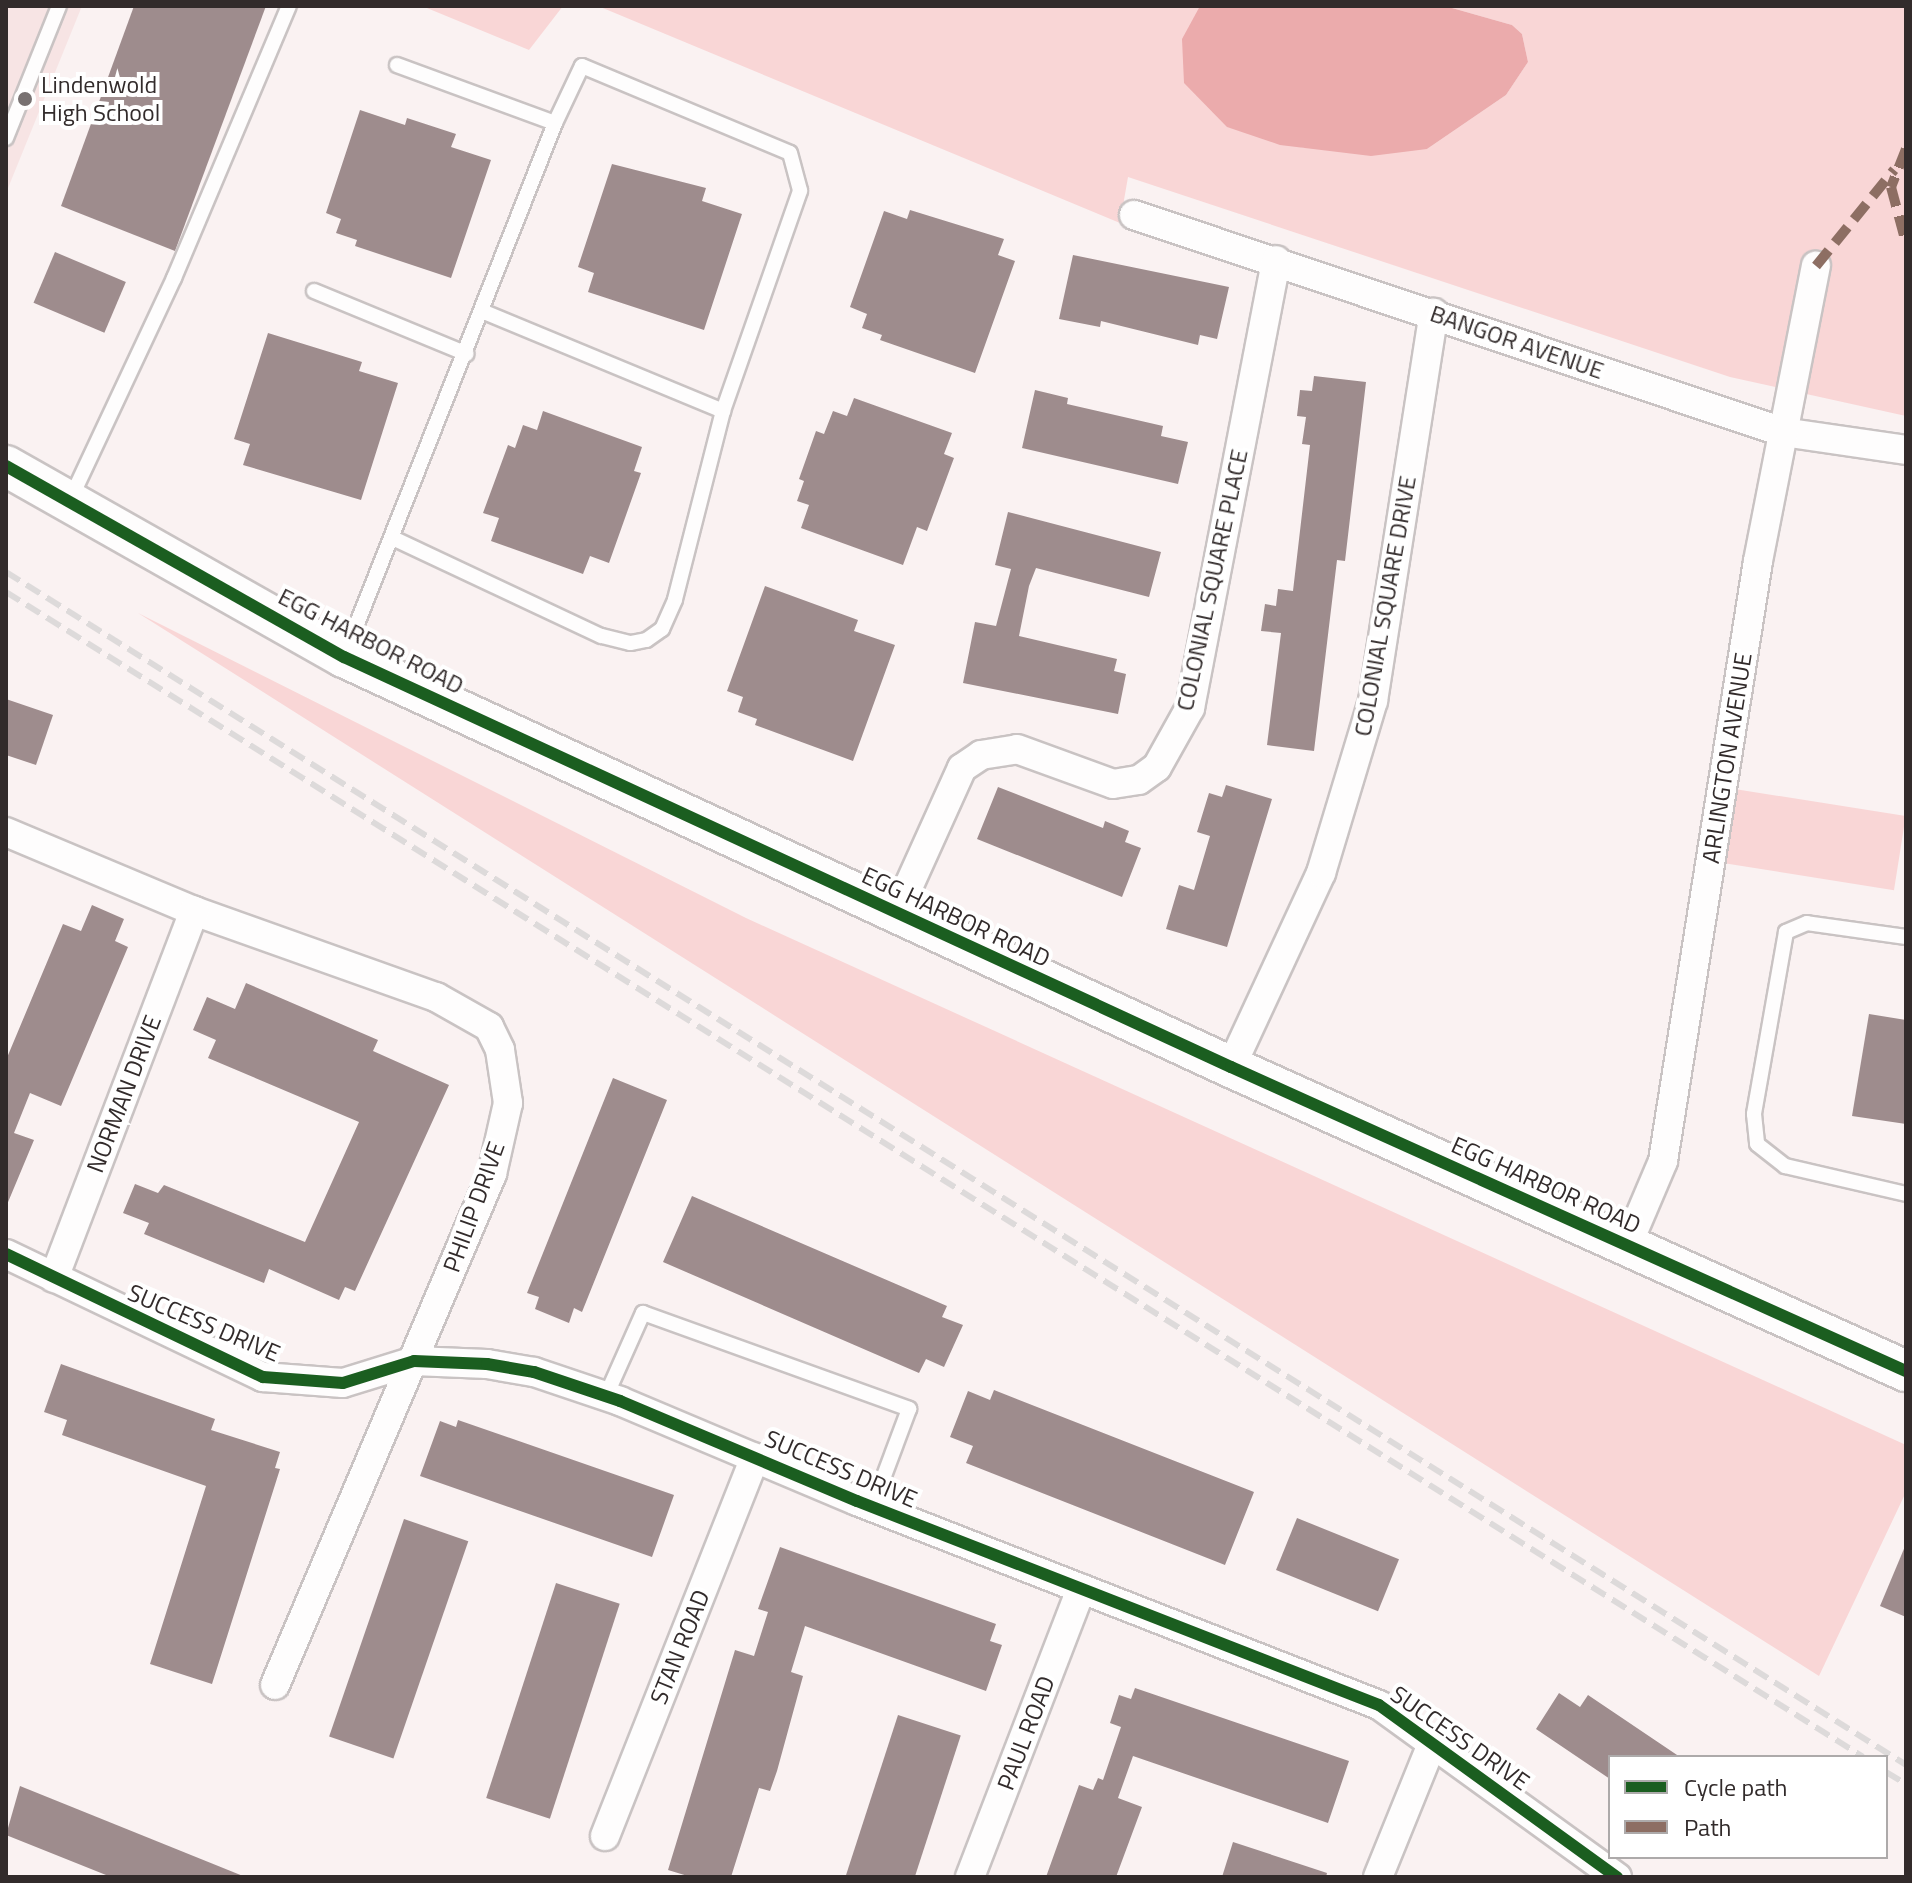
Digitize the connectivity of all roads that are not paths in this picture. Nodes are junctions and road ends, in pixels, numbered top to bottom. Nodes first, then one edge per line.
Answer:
1 (59, 6) edge
2 (289, 6) edge
3 (397, 65) dead end
4 (555, 123) junction
5 (6, 138) edge
6 (1134, 215) dead end
7 (1276, 260) junction
8 (1816, 266) dead end
9 (314, 291) dead end
10 (484, 312) junction
11 (1434, 313) junction
12 (467, 354) junction
13 (723, 411) junction
14 (1783, 432) junction
15 (1906, 450) edge
16 (6, 466) edge
17 (69, 502) junction
18 (393, 538) junction
19 (344, 657) junction
20 (6, 832) edge
21 (194, 911) junction
22 (896, 914) junction
23 (1906, 937) edge
24 (1231, 1067) junction
25 (1906, 1194) edge
26 (1627, 1246) junction
27 (6, 1254) edge
28 (54, 1278) junction
29 (414, 1361) junction
30 (1905, 1367) edge
31 (606, 1396) junction
32 (755, 1458) junction
33 (872, 1508) junction
34 (1081, 1589) junction
35 (275, 1685) dead end
36 (1432, 1744) junction
37 (605, 1836) dead end
38 (970, 1877) edge
39 (1378, 1877) edge
40 (1617, 1877) edge

1 - 5 lane
2 - 17 lane
3 - 4 lane
4 - 10 lane
4 - 13 lane
6 - 7 street, BANGOR AVENUE
7 - 11 street, BANGOR AVENUE
7 - 22 street, COLONIAL SQUARE PLACE
8 - 14 street, ARLINGTON AVENUE
9 - 12 lane
10 - 12 lane
10 - 13 lane
11 - 14 street, BANGOR AVENUE
11 - 24 street, COLONIAL SQUARE DRIVE
12 - 18 lane
13 - 18 lane
14 - 15 street, BANGOR AVENUE
14 - 26 street, ARLINGTON AVENUE
16 - 17 street, EGG HARBOR ROAD
17 - 19 street, EGG HARBOR ROAD
18 - 19 lane
19 - 22 street, EGG HARBOR ROAD
20 - 21 street, PHILIP DRIVE
21 - 28 street, NORMAN DRIVE
21 - 29 street, PHILIP DRIVE
22 - 24 street, EGG HARBOR ROAD
23 - 25 lane
24 - 26 street, EGG HARBOR ROAD
26 - 30 street, EGG HARBOR ROAD
27 - 28 street, SUCCESS DRIVE
28 - 29 street, SUCCESS DRIVE
29 - 31 street, SUCCESS DRIVE
29 - 35 street, PHILIP DRIVE
31 - 32 street, SUCCESS DRIVE
31 - 33 lane
32 - 33 street, SUCCESS DRIVE
32 - 37 street, STAN ROAD
33 - 34 street, SUCCESS DRIVE
34 - 36 street, SUCCESS DRIVE
34 - 38 street, PAUL ROAD
36 - 39 street
36 - 40 street, SUCCESS DRIVE

